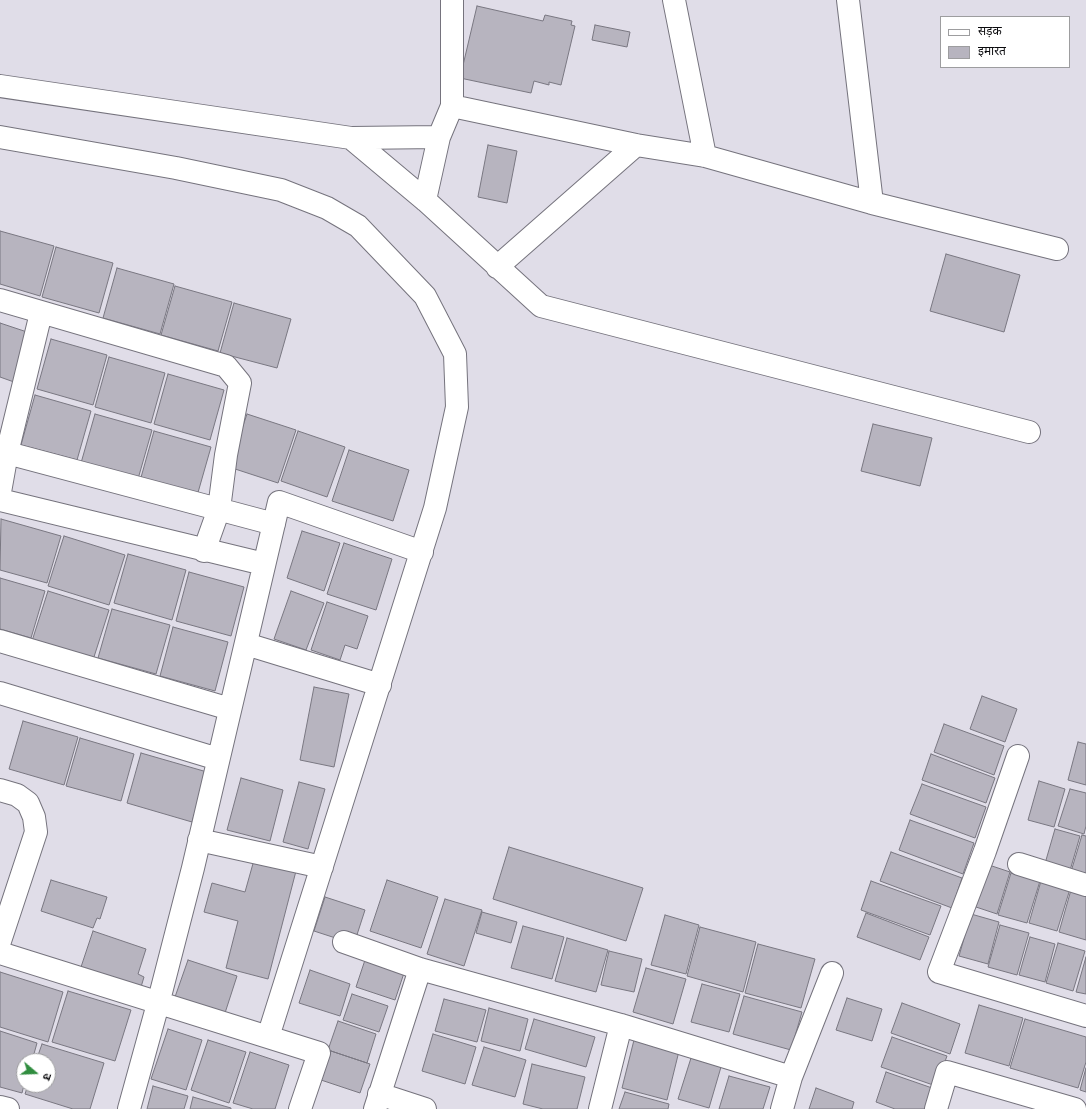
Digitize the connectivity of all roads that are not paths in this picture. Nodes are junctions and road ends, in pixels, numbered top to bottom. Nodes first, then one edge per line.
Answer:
1 (452, 0) edge
2 (674, 0) edge
3 (848, 0) edge
4 (0, 86) edge
5 (452, 106) junction
6 (0, 137) edge
7 (439, 137) junction
8 (351, 138) junction
9 (636, 145) junction
10 (705, 156) junction
11 (425, 200) junction
12 (872, 203) junction
13 (1057, 249) dead end
14 (497, 267) junction
15 (0, 300) edge
16 (41, 313) junction
17 (1029, 432) dead end
18 (3, 452) edge
19 (0, 492) edge
20 (0, 500) edge
21 (219, 509) junction
22 (274, 524) junction
23 (204, 551) junction
24 (422, 552) junction
25 (264, 564) junction
26 (0, 642) edge
27 (246, 644) junction
28 (380, 685) junction
29 (0, 693) edge
30 (230, 709) junction
31 (1018, 756) dead end
32 (218, 759) junction
33 (0, 790) edge
34 (199, 840) junction
35 (1019, 864) dead end
36 (322, 867) junction
37 (1086, 885) edge
38 (0, 941) edge
39 (344, 942) dead end
40 (0, 953) edge
41 (420, 969) junction
42 (832, 973) dead end
43 (158, 1004) junction
44 (1086, 1016) edge
45 (621, 1025) junction
46 (268, 1037) junction
47 (791, 1077) junction
48 (377, 1102) edge
49 (0, 1106) edge
50 (8, 1109) edge
51 (129, 1109) edge
52 (300, 1109) edge
53 (425, 1109) edge
54 (600, 1109) edge
55 (782, 1109) edge
56 (936, 1109) edge
57 (1074, 1109) edge

1 - 5 street
2 - 10 street
3 - 12 street
4 - 8 street
5 - 7 street
5 - 9 street
6 - 24 street
7 - 8 street
7 - 11 street
8 - 11 street
9 - 10 street
9 - 14 street
10 - 12 street
11 - 14 street
12 - 13 street
14 - 17 street
15 - 16 street
16 - 18 street
16 - 21 street
18 - 19 street
18 - 21 street
20 - 23 street
21 - 22 street
21 - 23 street
22 - 24 street
22 - 25 street
23 - 25 street
24 - 28 street
25 - 27 street
26 - 30 street
27 - 28 street
27 - 30 street
28 - 36 street
29 - 32 street
30 - 32 street
31 - 44 street
32 - 34 street
33 - 38 street
34 - 36 street
34 - 43 street
35 - 37 street
36 - 46 street
39 - 41 street
40 - 43 street
41 - 45 street
41 - 48 street
42 - 47 street
43 - 46 street
43 - 51 street
45 - 47 street
45 - 54 street
46 - 52 street
47 - 55 street
48 - 53 street
49 - 50 street
56 - 57 street

